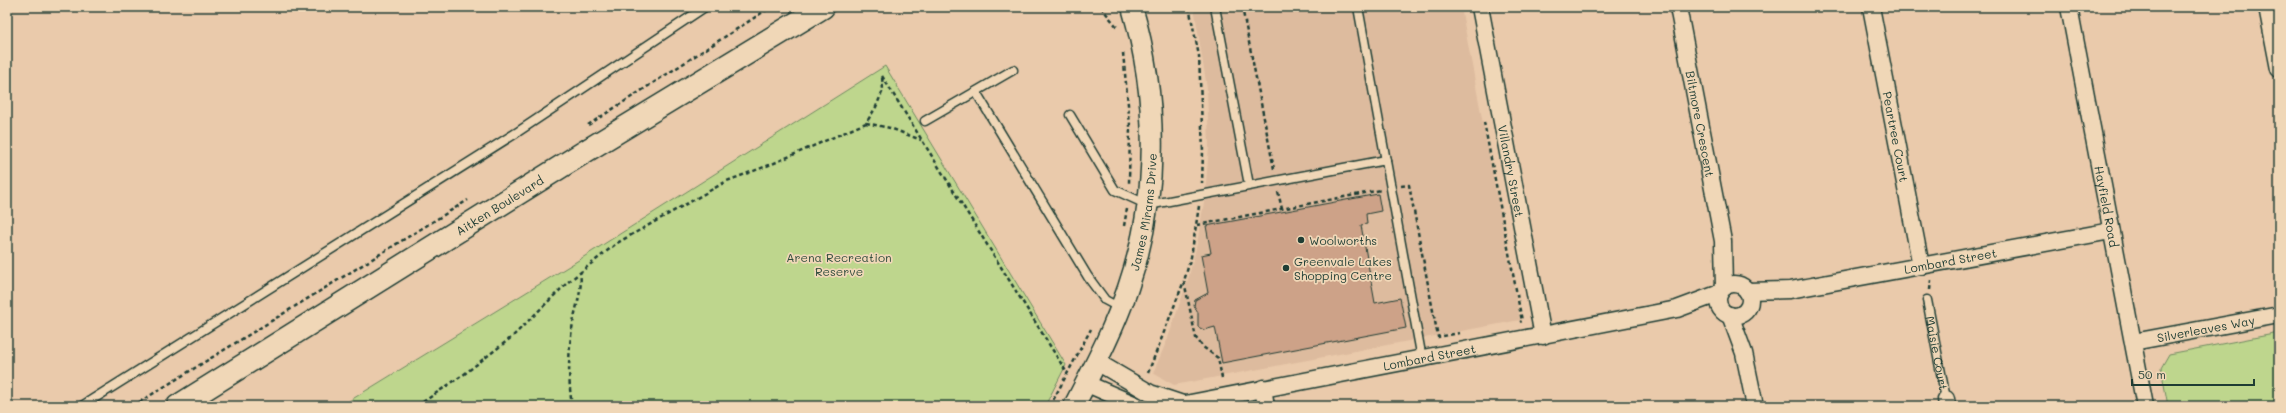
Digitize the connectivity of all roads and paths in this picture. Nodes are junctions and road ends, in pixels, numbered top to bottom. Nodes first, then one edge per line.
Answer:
1 (705, 7) edge
2 (771, 7) edge
3 (823, 7) edge
4 (1101, 7) edge
5 (1125, 7) edge
6 (1132, 7) edge
7 (1215, 7) edge
8 (1242, 7) edge
9 (1358, 7) edge
10 (1480, 7) edge
11 (1678, 7) edge
12 (1871, 7) edge
13 (2069, 7) edge
14 (2266, 7) edge
15 (1129, 30) junction
16 (1122, 46) dead end
17 (2279, 69) edge
18 (1013, 70) dead end
19 (976, 92) junction
20 (1070, 116) dead end
21 (1483, 117) dead end
22 (925, 121) dead end
23 (866, 123) junction
24 (582, 130) dead end
25 (921, 140) junction
26 (1386, 160) junction
27 (1276, 181) junction
28 (1249, 185) junction
29 (1391, 188) junction
30 (1129, 196) junction
31 (470, 199) dead end
32 (1148, 205) junction
33 (1282, 209) junction
34 (1197, 226) dead end
35 (1124, 227) dead end
36 (2111, 231) junction
37 (1723, 241) junction
38 (1921, 266) junction
39 (580, 271) junction
40 (1935, 275) dead end
41 (1184, 281) dead end
42 (1722, 290) junction
43 (1928, 300) joint
44 (1739, 303) junction
45 (1120, 308) junction
46 (1677, 309) junction
47 (2279, 315) edge
48 (1514, 323) dead end
49 (1092, 327) dead end
50 (1461, 333) dead end
51 (1543, 336) junction
52 (2132, 342) junction
53 (1422, 359) junction
54 (1096, 362) junction
55 (1067, 373) junction
56 (1085, 383) junction
57 (1141, 388) junction
58 (1263, 388) junction
59 (1946, 402) edge
60 (1179, 405) edge
61 (82, 406) edge
62 (133, 406) edge
63 (178, 406) edge
64 (417, 406) edge
65 (572, 406) edge
66 (1050, 406) edge
67 (1074, 406) edge
68 (1138, 406) edge
69 (1266, 406) edge
70 (1755, 406) edge
71 (2145, 406) edge

1 - 61 lane
2 - 24 path
3 - 63 main road, Aitken Boulevard
4 - 15 path
5 - 15 street
6 - 15 street, James Mirams Drive
7 - 28 lane
8 - 27 path
9 - 26 lane
10 - 51 street, Villandry Street
11 - 37 street, Biltmore Crescent
12 - 38 street, Peartree Court
13 - 36 street, Hayfield Road
14 - 17 street
15 - 32 street, James Mirams Drive
16 - 30 path
18 - 19 lane
19 - 22 lane
19 - 45 lane
20 - 30 lane
21 - 48 path
23 - 25 path
23 - 25 path
23 - 39 path
25 - 55 path
26 - 27 lane
26 - 29 lane
27 - 28 lane
27 - 33 path
28 - 32 lane
29 - 33 path
29 - 50 path
29 - 53 lane
30 - 32 lane
30 - 35 path
31 - 62 path
32 - 45 street, James Mirams Drive
33 - 34 path
36 - 38 street, Lombard Street
36 - 52 street, Hayfield Road
37 - 42 street, Biltmore Crescent
37 - 44 street, Biltmore Crescent
38 - 44 street, Lombard Street
39 - 64 path
39 - 65 path
40 - 43 path
41 - 57 path
42 - 44 street, Lombard Street
42 - 44 street, Biltmore Crescent
42 - 46 street, Lombard Street
43 - 59 lane, Maisie Court
44 - 46 street, Lombard Street
44 - 70 street, Biltmore Crescent
45 - 54 street, James Mirams Drive
46 - 51 street, Lombard Street
47 - 52 street, Silverleaves Way
49 - 55 path
51 - 53 street, Lombard Street
52 - 71 street, Hayfield Road
53 - 58 street, Lombard Street
54 - 56 street, James Mirams Drive
54 - 57 street, Lombard Street
55 - 66 path
56 - 67 street, James Mirams Drive
56 - 68 street
57 - 60 street, Lombard Street
58 - 60 street, Lombard Street
58 - 69 street

